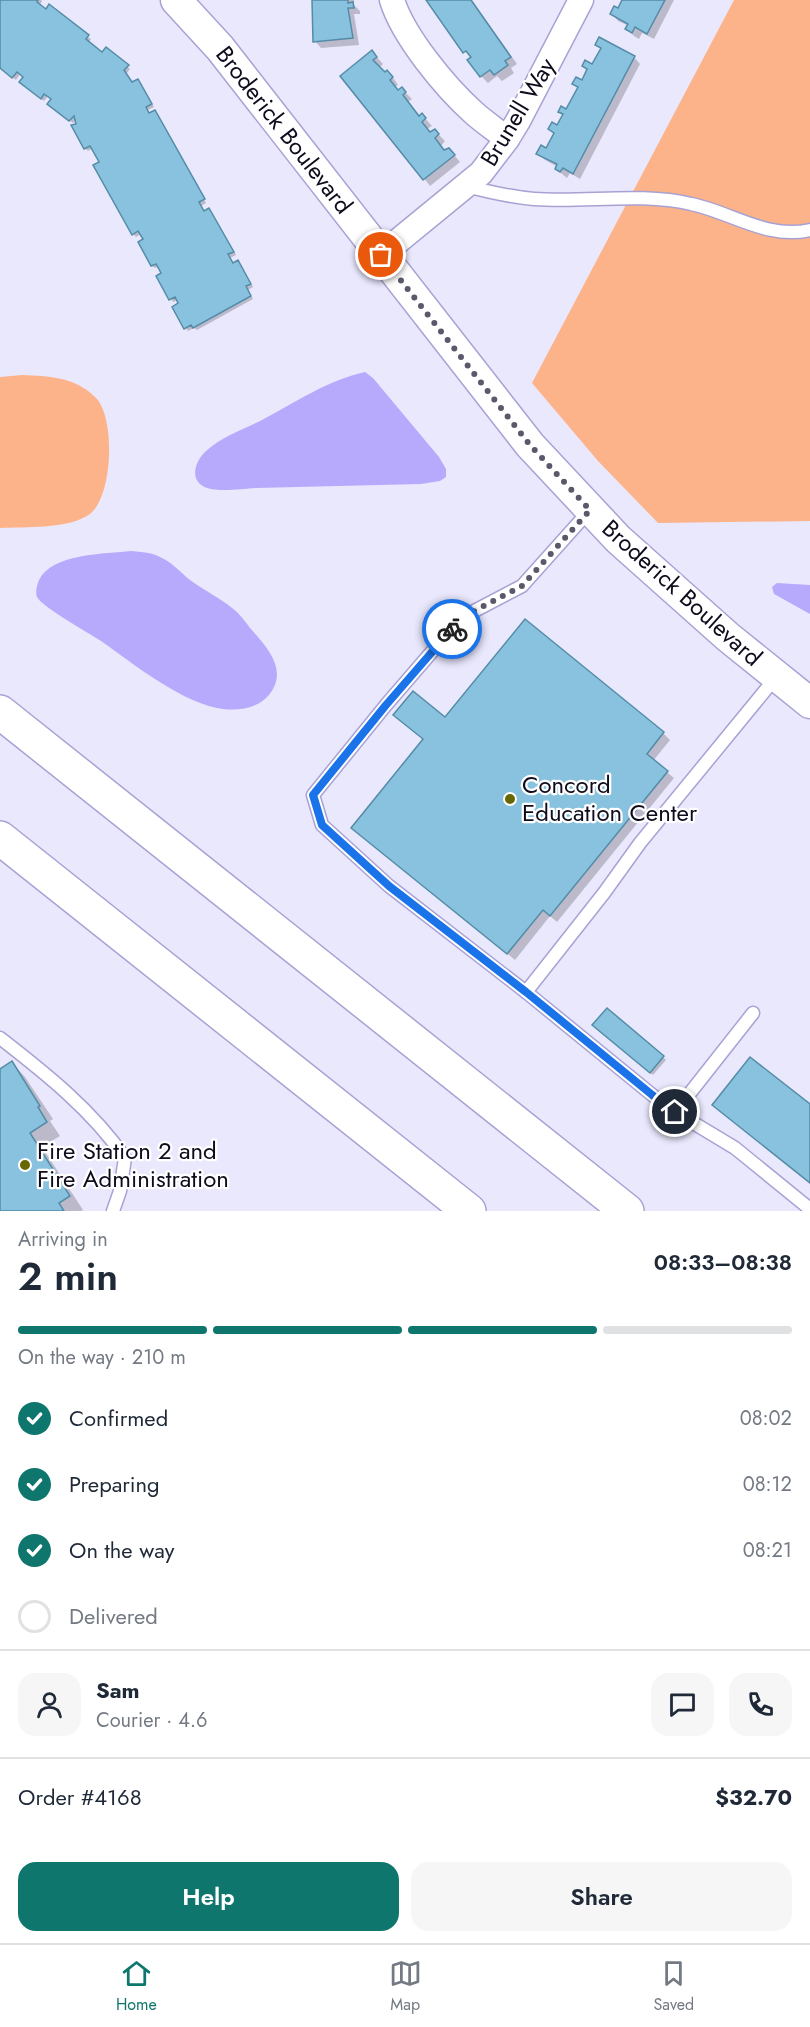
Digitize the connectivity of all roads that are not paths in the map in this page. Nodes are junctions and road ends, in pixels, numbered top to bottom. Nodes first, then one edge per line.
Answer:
1 (176, 0) edge
2 (392, 0) edge
3 (581, 0) edge
4 (507, 139) junction
5 (466, 186) junction
6 (810, 230) edge
7 (381, 255) junction
8 (590, 510) junction
9 (777, 676) junction
10 (810, 703) edge
11 (0, 712) edge
12 (0, 838) edge
13 (526, 992) junction
14 (753, 1013) dead end
15 (0, 1038) edge
16 (675, 1112) junction
17 (810, 1209) edge
18 (113, 1211) edge
19 (469, 1211) edge
20 (627, 1211) edge

1 - 7 street, Broderick Boulevard
2 - 4 street
3 - 4 street, Brunell Way
4 - 5 street, Brunell Way
5 - 6 lane
5 - 7 street, Brunell Way
7 - 8 street, Broderick Boulevard
8 - 9 street, Broderick Boulevard
8 - 13 lane
9 - 10 street, Broderick Boulevard
9 - 13 lane
11 - 20 highway
12 - 19 highway
13 - 16 lane
14 - 16 lane
15 - 18 lane
16 - 17 lane

